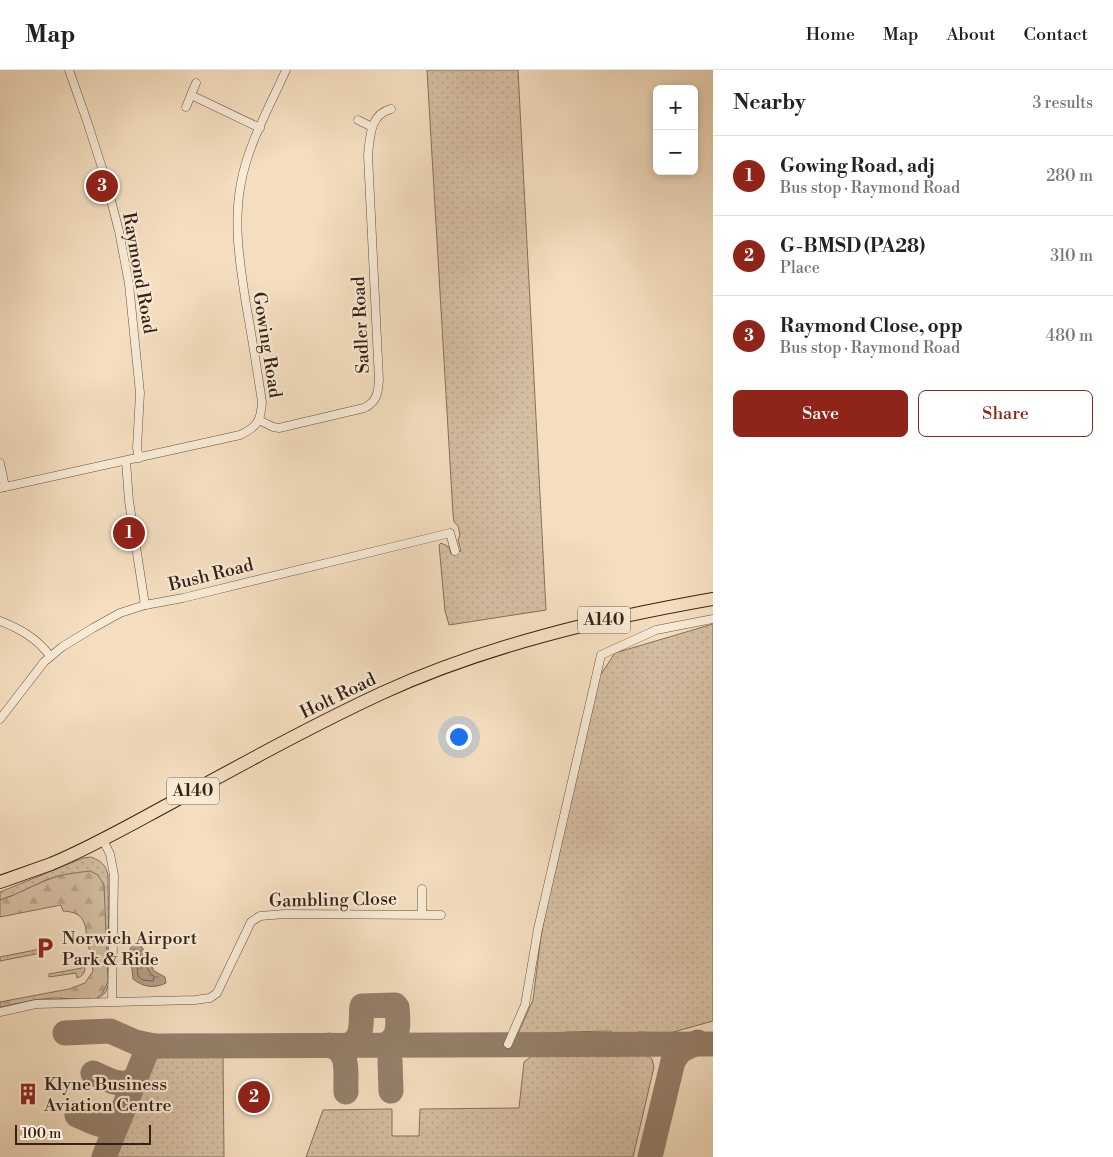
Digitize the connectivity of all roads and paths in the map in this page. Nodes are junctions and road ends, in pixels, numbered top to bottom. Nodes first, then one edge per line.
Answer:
1 (69, 70) edge
2 (286, 70) edge
3 (196, 84) dead end
4 (191, 96) junction
5 (186, 107) dead end
6 (391, 109) dead end
7 (358, 120) dead end
8 (372, 127) junction
9 (260, 128) junction
10 (259, 420) junction
11 (139, 458) junction
12 (126, 460) junction
13 (0, 463) edge
14 (3, 488) edge
15 (455, 551) dead end
16 (713, 599) edge
17 (145, 606) junction
18 (713, 619) edge
19 (0, 621) edge
20 (50, 656) junction
21 (0, 719) edge
22 (103, 840) junction
23 (0, 882) edge
24 (422, 889) dead end
25 (422, 914) junction
26 (441, 915) dead end
27 (112, 1001) junction
28 (0, 1012) edge
29 (508, 1044) dead end

1 - 11 street, Raymond Road
2 - 9 street, Gowing Road
3 - 4 street
4 - 5 street
4 - 9 street
6 - 8 street
7 - 8 street
8 - 10 street, Sadler Road
9 - 10 street, Gowing Road
10 - 11 street, Gowing Road
11 - 12 street, Gowing Road
12 - 14 street, Gowing Road
12 - 17 street
13 - 14 street
15 - 17 street, Bush Road
16 - 22 highway, Holt Road / A140
17 - 20 street, Bush Road
18 - 29 street
19 - 20 street
20 - 21 street, Bush Road
22 - 23 highway, Holt Road / A140
22 - 27 street
24 - 25 street, Gambling Close
25 - 26 street, Gambling Close
25 - 27 street, Gambling Close
27 - 28 street, Gambling Close

